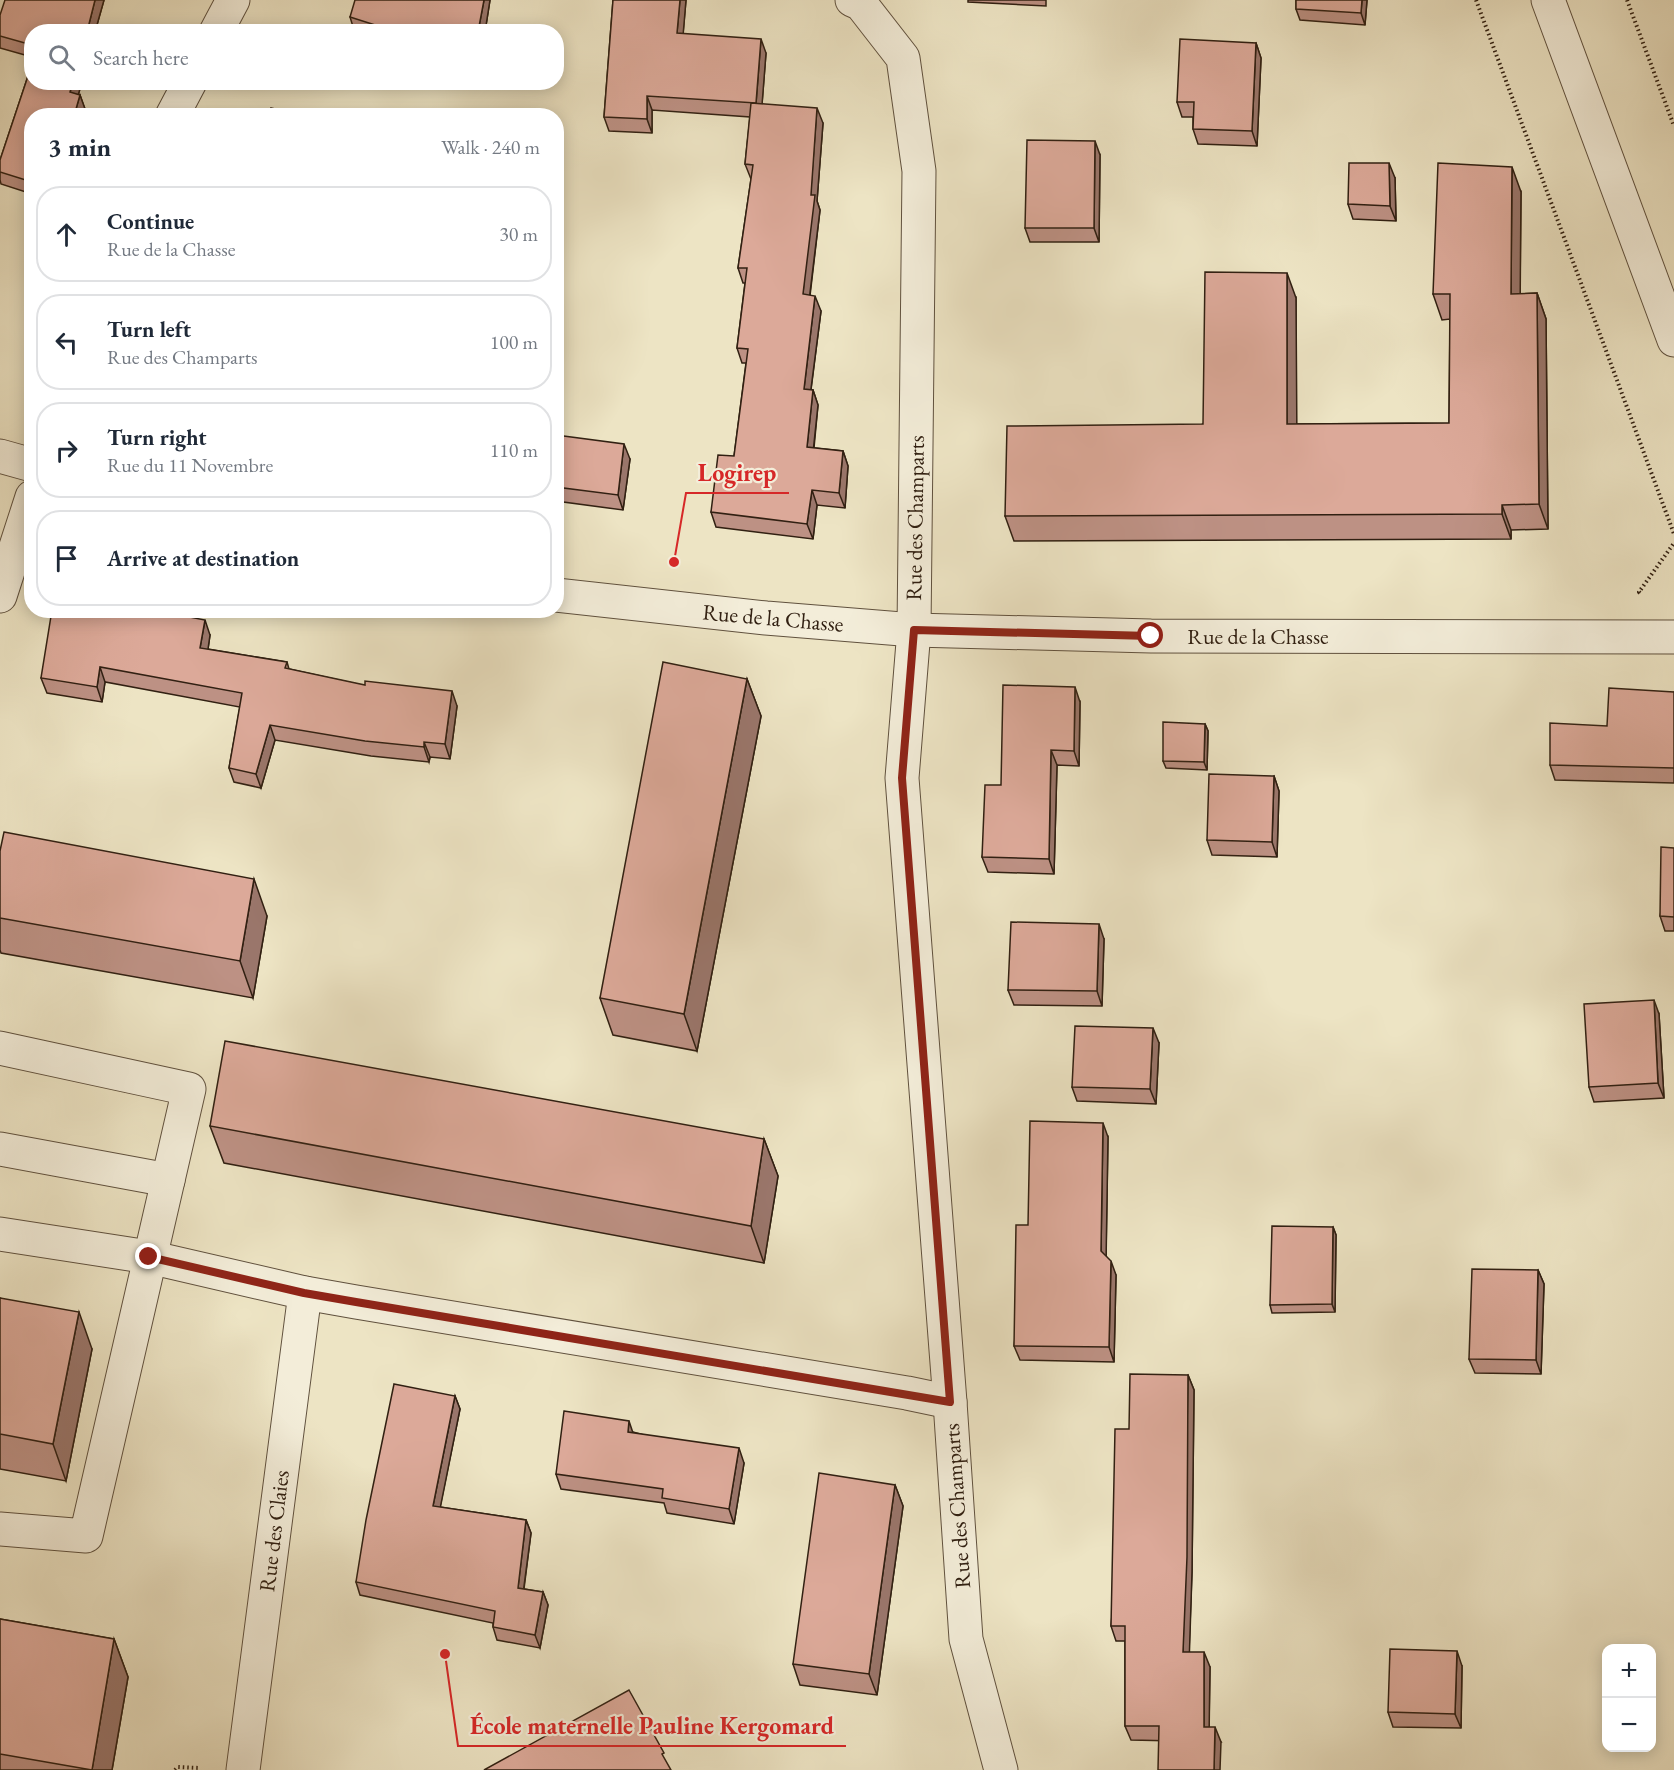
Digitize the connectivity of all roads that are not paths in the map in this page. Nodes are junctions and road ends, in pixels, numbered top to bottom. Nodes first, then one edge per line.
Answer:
1 (232, 0) edge
2 (852, 0) edge
3 (1548, 0) edge
4 (220, 24) edge
5 (186, 90) edge
6 (176, 108) edge
7 (1674, 340) edge
8 (0, 456) edge
9 (24, 463) edge
10 (24, 522) edge
11 (0, 596) edge
12 (564, 596) edge
13 (914, 630) junction
14 (1674, 637) edge
15 (0, 1048) edge
16 (0, 1149) edge
17 (168, 1180) junction
18 (0, 1234) edge
19 (149, 1257) junction
20 (304, 1293) junction
21 (950, 1402) junction
22 (0, 1529) edge
23 (243, 1770) edge
24 (1001, 1770) edge

1 - 4 street
2 - 13 street, Rue des Champarts
3 - 7 street
5 - 6 street
8 - 9 street
10 - 11 street
12 - 13 street, Rue de la Chasse
13 - 14 street, Rue de la Chasse
13 - 21 street, Rue des Champarts
15 - 17 street
16 - 17 street
17 - 19 street
18 - 19 street
19 - 20 street
19 - 22 street
20 - 21 street
20 - 23 street, Rue des Claies
21 - 24 street, Rue des Champarts

